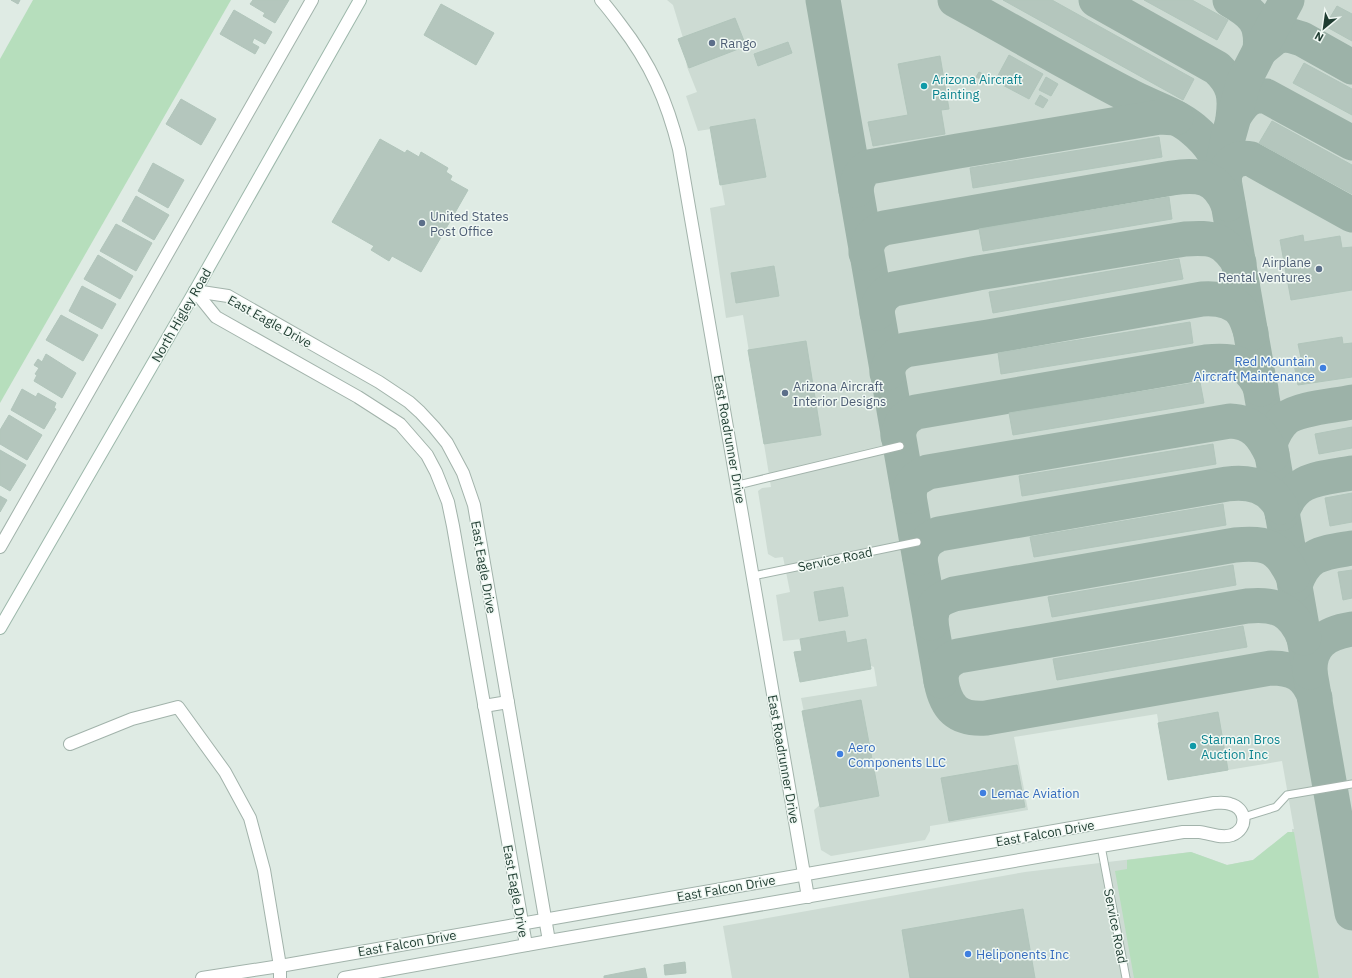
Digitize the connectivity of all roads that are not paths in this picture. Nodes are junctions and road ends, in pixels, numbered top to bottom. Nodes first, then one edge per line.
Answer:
1 (312, 0) edge
2 (360, 0) edge
3 (601, 0) edge
4 (195, 291) junction
5 (900, 446) dead end
6 (738, 485) junction
7 (917, 542) dead end
8 (0, 547) edge
9 (753, 576) junction
10 (0, 628) edge
11 (508, 702) junction
12 (484, 706) junction
13 (70, 744) dead end
14 (1352, 784) edge
15 (1244, 817) junction
16 (1101, 846) junction
17 (804, 874) junction
18 (808, 897) junction
19 (545, 919) junction
20 (522, 923) junction
21 (549, 941) junction
22 (526, 945) junction
23 (280, 966) junction
24 (202, 978) edge
25 (280, 978) edge
26 (344, 978) edge
27 (1126, 978) edge

1 - 8 street
2 - 4 street, North Higley Road
3 - 6 street, East Roadrunner Drive
4 - 10 street, North Higley Road
4 - 11 street, East Eagle Drive
4 - 12 street, East Eagle Drive
5 - 6 lane
6 - 9 street, East Roadrunner Drive
7 - 9 lane, Service Road
9 - 17 street, East Roadrunner Drive
11 - 12 street
11 - 19 street, East Eagle Drive
12 - 20 street, East Eagle Drive
13 - 23 street
14 - 15 lane
15 - 16 street, East Falcon Drive
15 - 17 street, East Falcon Drive
16 - 18 street, East Falcon Drive
16 - 27 lane, Service Road
17 - 18 street, East Roadrunner Drive
17 - 19 street, East Falcon Drive
18 - 21 street, East Falcon Drive
19 - 20 street, East Falcon Drive
19 - 21 street, East Eagle Drive
20 - 22 street, East Eagle Drive
20 - 23 street, East Falcon Drive
21 - 22 street, East Falcon Drive
22 - 26 street, East Falcon Drive
23 - 24 street, East Falcon Drive
23 - 25 street

